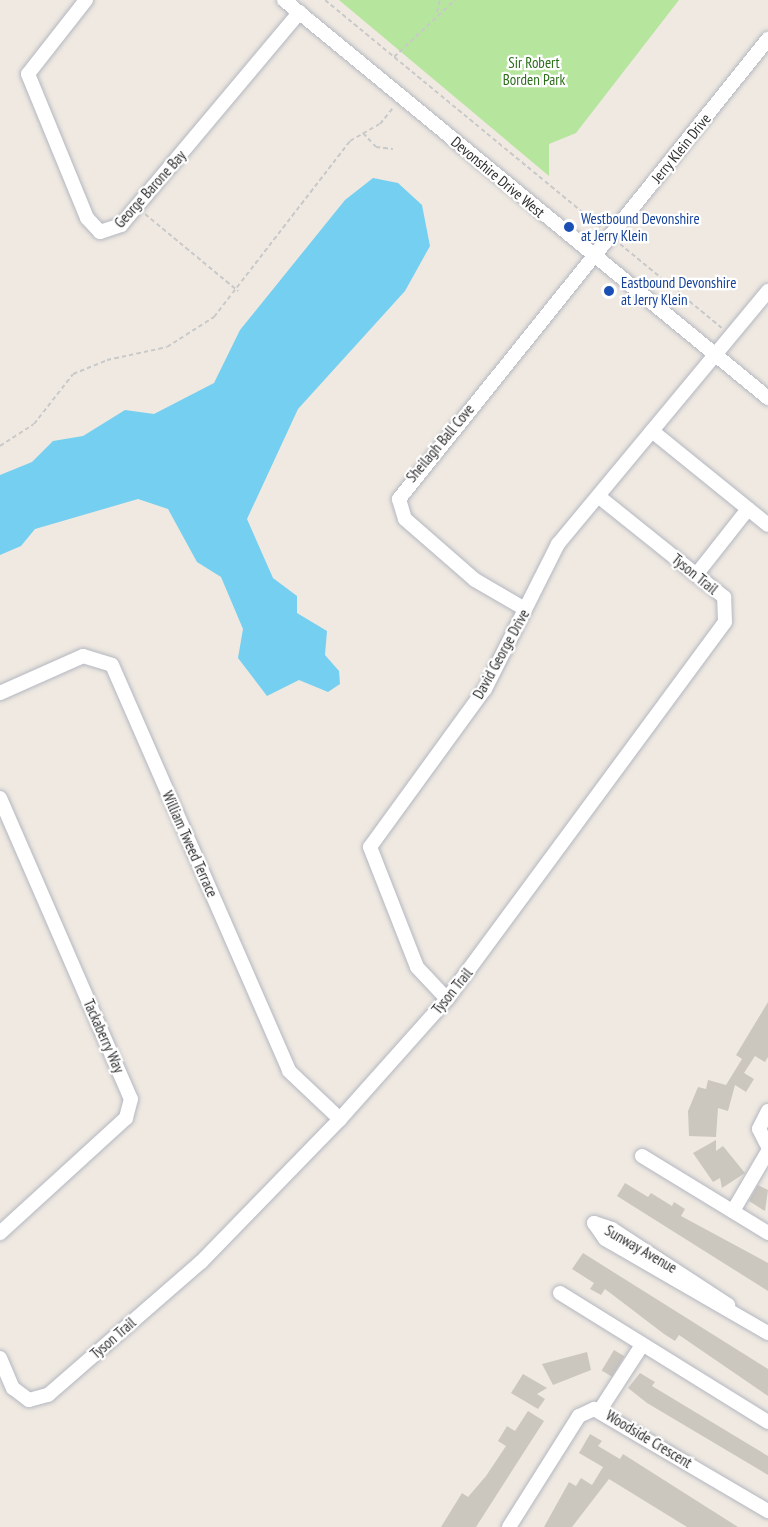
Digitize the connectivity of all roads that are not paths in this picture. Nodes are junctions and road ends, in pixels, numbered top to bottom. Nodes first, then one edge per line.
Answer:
1 (86, 0) edge
2 (285, 0) edge
3 (300, 12) junction
4 (768, 39) edge
5 (594, 256) junction
6 (768, 291) edge
7 (715, 354) junction
8 (768, 398) edge
9 (652, 431) junction
10 (599, 496) junction
11 (748, 509) junction
12 (768, 525) edge
13 (696, 575) junction
14 (525, 609) junction
15 (0, 693) edge
16 (0, 798) edge
17 (447, 999) junction
18 (768, 1111) edge
19 (340, 1119) junction
20 (768, 1149) edge
21 (642, 1156) dead end
22 (733, 1211) junction
23 (0, 1233) edge
24 (768, 1233) edge
25 (560, 1293) dead end
26 (743, 1318) junction
27 (768, 1333) edge
28 (642, 1345) junction
29 (0, 1358) edge
30 (600, 1410) junction
31 (768, 1422) edge
32 (768, 1511) edge
33 (509, 1527) edge

1 - 3 street, George Barone Bay
2 - 3 street, Devonshire Drive West
3 - 5 street, Devonshire Drive West
4 - 5 street, Jerry Klein Drive
5 - 7 street, Devonshire Drive West
5 - 14 street, Sheilagh Ball Cove
6 - 7 street, David George Drive
7 - 8 street, Devonshire Drive West
7 - 9 street, David George Drive
9 - 10 street, David George Drive
9 - 11 street
10 - 13 street, Tyson Trail
10 - 14 street, David George Drive
11 - 12 street
11 - 13 street
13 - 17 street, Tyson Trail
14 - 17 street, David George Drive
15 - 19 street, William Tweed Terrace
16 - 23 street, Tackaberry Way
17 - 19 street, Tyson Trail
18 - 20 street
19 - 29 street, Tyson Trail
20 - 22 street
21 - 22 street
22 - 24 street
25 - 28 street
26 - 26 street, Sunway Avenue
26 - 27 street, Sunway Avenue
28 - 30 street
28 - 31 street
30 - 32 street, Woodside Crescent
30 - 33 street, Woodside Crescent

